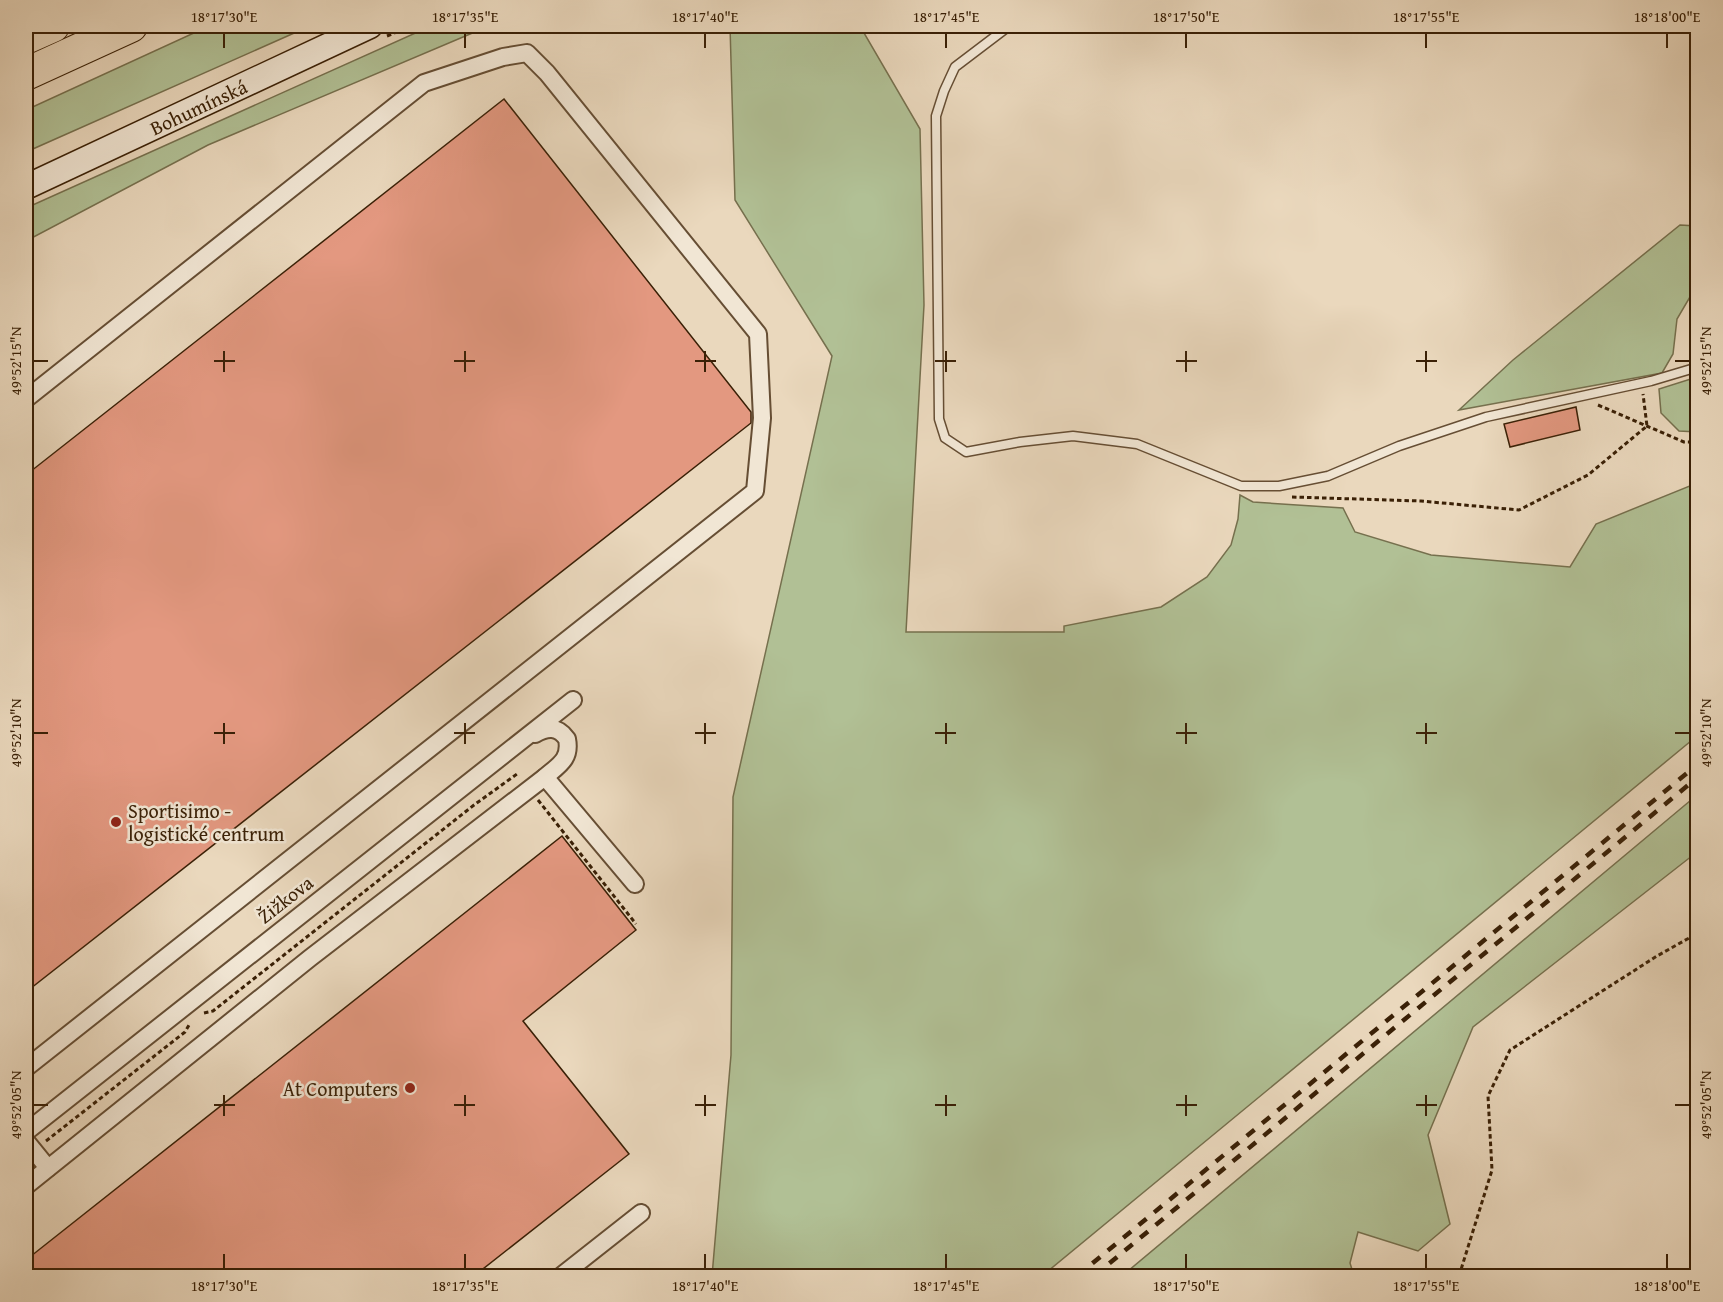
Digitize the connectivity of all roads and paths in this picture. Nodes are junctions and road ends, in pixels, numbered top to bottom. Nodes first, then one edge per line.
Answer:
1 (53, 26) edge
2 (131, 26) edge
3 (370, 26) edge
4 (1009, 26) edge
5 (26, 38) edge
6 (26, 74) edge
7 (26, 187) edge
8 (1698, 367) edge
9 (1642, 382) junction
10 (1577, 396) junction
11 (26, 399) edge
12 (1647, 426) junction
13 (1698, 442) edge
14 (1288, 497) dead end
15 (573, 700) dead end
16 (514, 744) junction
17 (545, 777) junction
18 (529, 789) junction
19 (635, 884) dead end
20 (636, 924) dead end
21 (1698, 933) edge
22 (26, 1068) edge
23 (26, 1132) edge
24 (30, 1146) edge
25 (48, 1168) junction
26 (26, 1186) edge
27 (641, 1213) dead end
28 (561, 1276) edge
29 (1459, 1276) edge

1 - 5 highway
2 - 6 highway
3 - 7 main road, Bohumínská
4 - 10 lane
8 - 9 lane
9 - 10 lane
9 - 12 path
10 - 12 path
11 - 22 street
12 - 13 path
12 - 14 path
15 - 16 street, Žižkova
16 - 17 street
16 - 23 street, Žižkova
17 - 18 street
17 - 19 street
18 - 20 path
18 - 24 path
18 - 25 street
21 - 29 path
24 - 25 street
25 - 26 street
27 - 28 street

